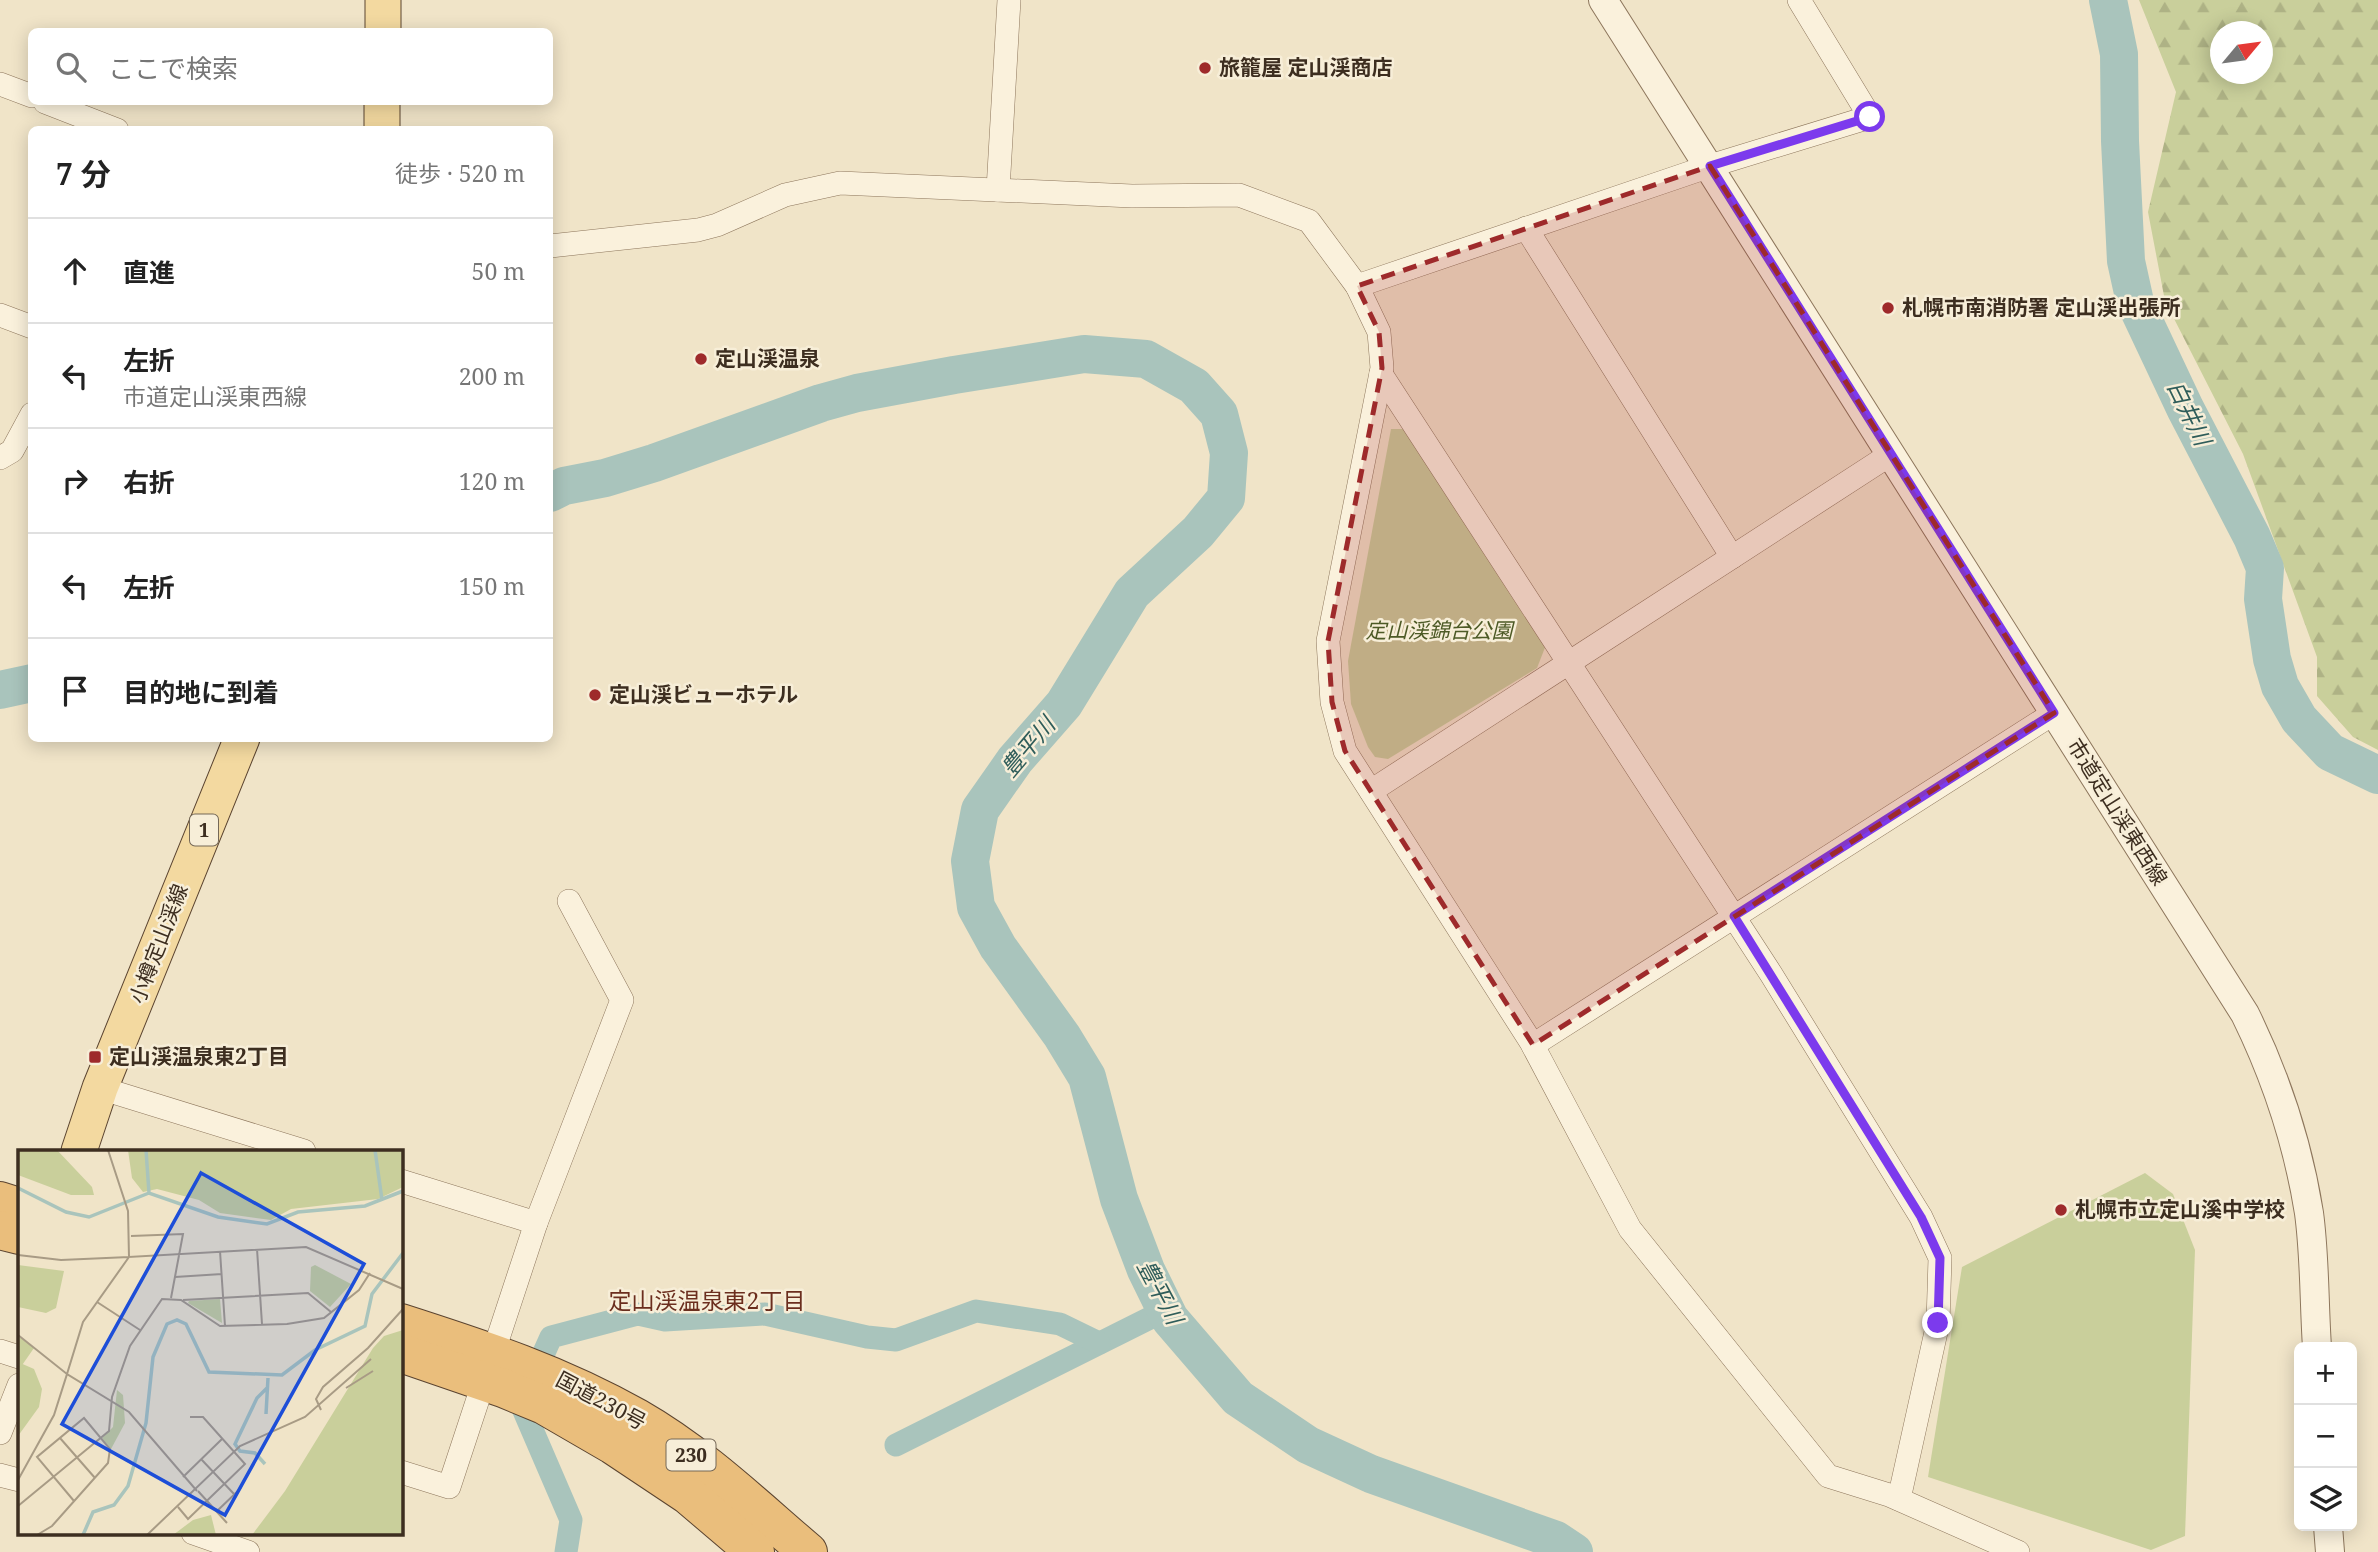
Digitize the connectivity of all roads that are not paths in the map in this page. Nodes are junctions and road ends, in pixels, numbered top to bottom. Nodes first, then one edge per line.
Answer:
1 (383, 0) edge
2 (1009, 0) edge
3 (1603, 0) edge
4 (1799, 0) edge
5 (383, 28) edge
6 (0, 84) edge
7 (28, 94) edge
8 (53, 105) edge
9 (382, 105) edge
10 (107, 126) edge
11 (382, 126) edge
12 (1710, 166) junction
13 (998, 190) junction
14 (1526, 228) junction
15 (553, 246) edge
16 (1357, 286) junction
17 (0, 315) edge
18 (28, 326) edge
19 (1381, 374) junction
20 (28, 421) edge
21 (1891, 454) junction
22 (0, 458) edge
23 (1732, 557) junction
24 (1568, 662) junction
25 (2054, 713) junction
26 (240, 742) edge
27 (1371, 791) junction
28 (569, 901) dead end
29 (1734, 916) junction
30 (1533, 1045) junction
31 (100, 1088) junction
32 (79, 1150) edge
33 (301, 1150) edge
34 (402, 1181) edge
35 (0, 1201) edge
36 (18, 1207) edge
37 (536, 1223) junction
38 (0, 1230) edge
39 (18, 1235) edge
40 (402, 1323) edge
41 (2317, 1342) edge
42 (0, 1351) edge
43 (402, 1353) edge
44 (18, 1357) edge
45 (499, 1370) junction
46 (18, 1388) edge
47 (553, 1392) junction
48 (0, 1433) edge
49 (402, 1472) edge
50 (0, 1475) edge
51 (18, 1480) edge
52 (1899, 1500) junction
53 (2328, 1531) edge
54 (196, 1534) edge
55 (248, 1552) edge
56 (755, 1552) edge
57 (808, 1552) edge
58 (2018, 1552) edge
59 (2330, 1552) edge

1 - 5 main road
2 - 13 street
3 - 12 street, 市道定山渓東西線
4 - 12 street
6 - 7 street
8 - 10 street
9 - 11 main road
12 - 14 street
12 - 21 street, 市道定山渓東西線
13 - 15 street
13 - 16 street
14 - 16 street
14 - 23 street
16 - 19 street
17 - 18 street
19 - 24 street
19 - 27 street
20 - 22 street
21 - 23 street
21 - 25 street, 市道定山渓東西線
23 - 24 street
24 - 27 street
24 - 29 street
25 - 29 street
25 - 41 street, 市道定山渓東西線
26 - 31 main road, 小樽定山渓線 / 1
27 - 30 street
28 - 37 street
29 - 30 street
29 - 52 street
30 - 52 street
31 - 32 main road, 小樽定山渓線 / 1
31 - 33 street
34 - 37 street
35 - 36 highway
37 - 45 street
38 - 39 highway
40 - 45 highway, 国道230号 / 230
42 - 44 street
43 - 45 highway, 国道230号 / 230
45 - 47 highway, 国道230号 / 230
45 - 49 street
46 - 48 street
47 - 56 highway, 国道230号 / 230
47 - 57 highway, 国道230号 / 230
50 - 51 street
52 - 58 street
53 - 59 street
54 - 55 street

